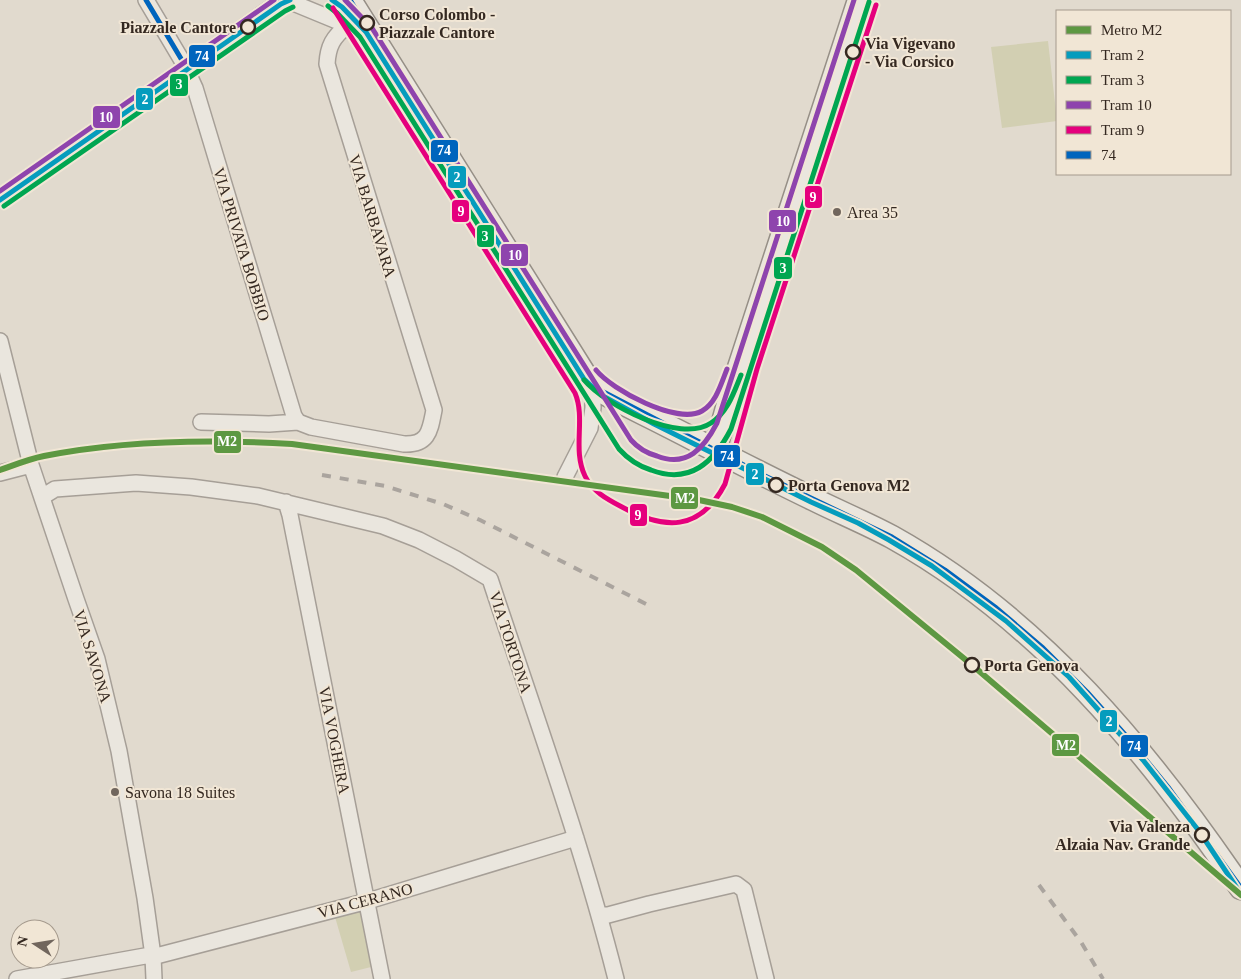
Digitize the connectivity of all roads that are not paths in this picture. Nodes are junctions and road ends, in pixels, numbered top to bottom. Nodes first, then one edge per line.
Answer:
1 (146, 0) edge
2 (282, 0) edge
3 (286, 0) edge
4 (350, 0) edge
5 (365, 0) edge
6 (859, 0) edge
7 (347, 26) junction
8 (372, 35) junction
9 (186, 67) junction
10 (417, 108) junction
11 (0, 197) edge
12 (0, 341) edge
13 (593, 386) junction
14 (201, 422) dead end
15 (298, 422) junction
16 (715, 451) junction
17 (31, 465) junction
18 (0, 473) edge
19 (565, 477) dead end
20 (42, 497) junction
21 (286, 502) junction
22 (576, 838) junction
23 (1241, 888) edge
24 (368, 901) junction
25 (600, 915) junction
26 (153, 956) junction
27 (17, 979) edge
28 (154, 979) edge
29 (382, 979) edge
30 (616, 979) edge
31 (766, 979) edge

1 - 9 street, VIA PRIVATA BOBBIO
2 - 9 street
3 - 7 street
4 - 8 street
5 - 10 street
6 - 16 street
7 - 8 street
7 - 15 street, VIA BARBAVARA
8 - 10 street
9 - 11 street
9 - 15 street, VIA PRIVATA BOBBIO
10 - 13 street
12 - 17 street, VIA SAVONA
13 - 16 street
13 - 19 street
14 - 15 street
16 - 23 street
17 - 18 street
17 - 20 street, VIA SAVONA
20 - 21 street, VIA TORTONA
20 - 26 street, VIA SAVONA
21 - 22 street, VIA TORTONA
21 - 24 street, VIA VOGHERA
22 - 24 street, VIA CERANO
22 - 25 street, VIA TORTONA
24 - 26 street, VIA CERANO
24 - 29 street, VIA VOGHERA
25 - 30 street, VIA TORTONA
25 - 31 street
26 - 27 street, VIA CERANO
26 - 28 street, VIA SAVONA

